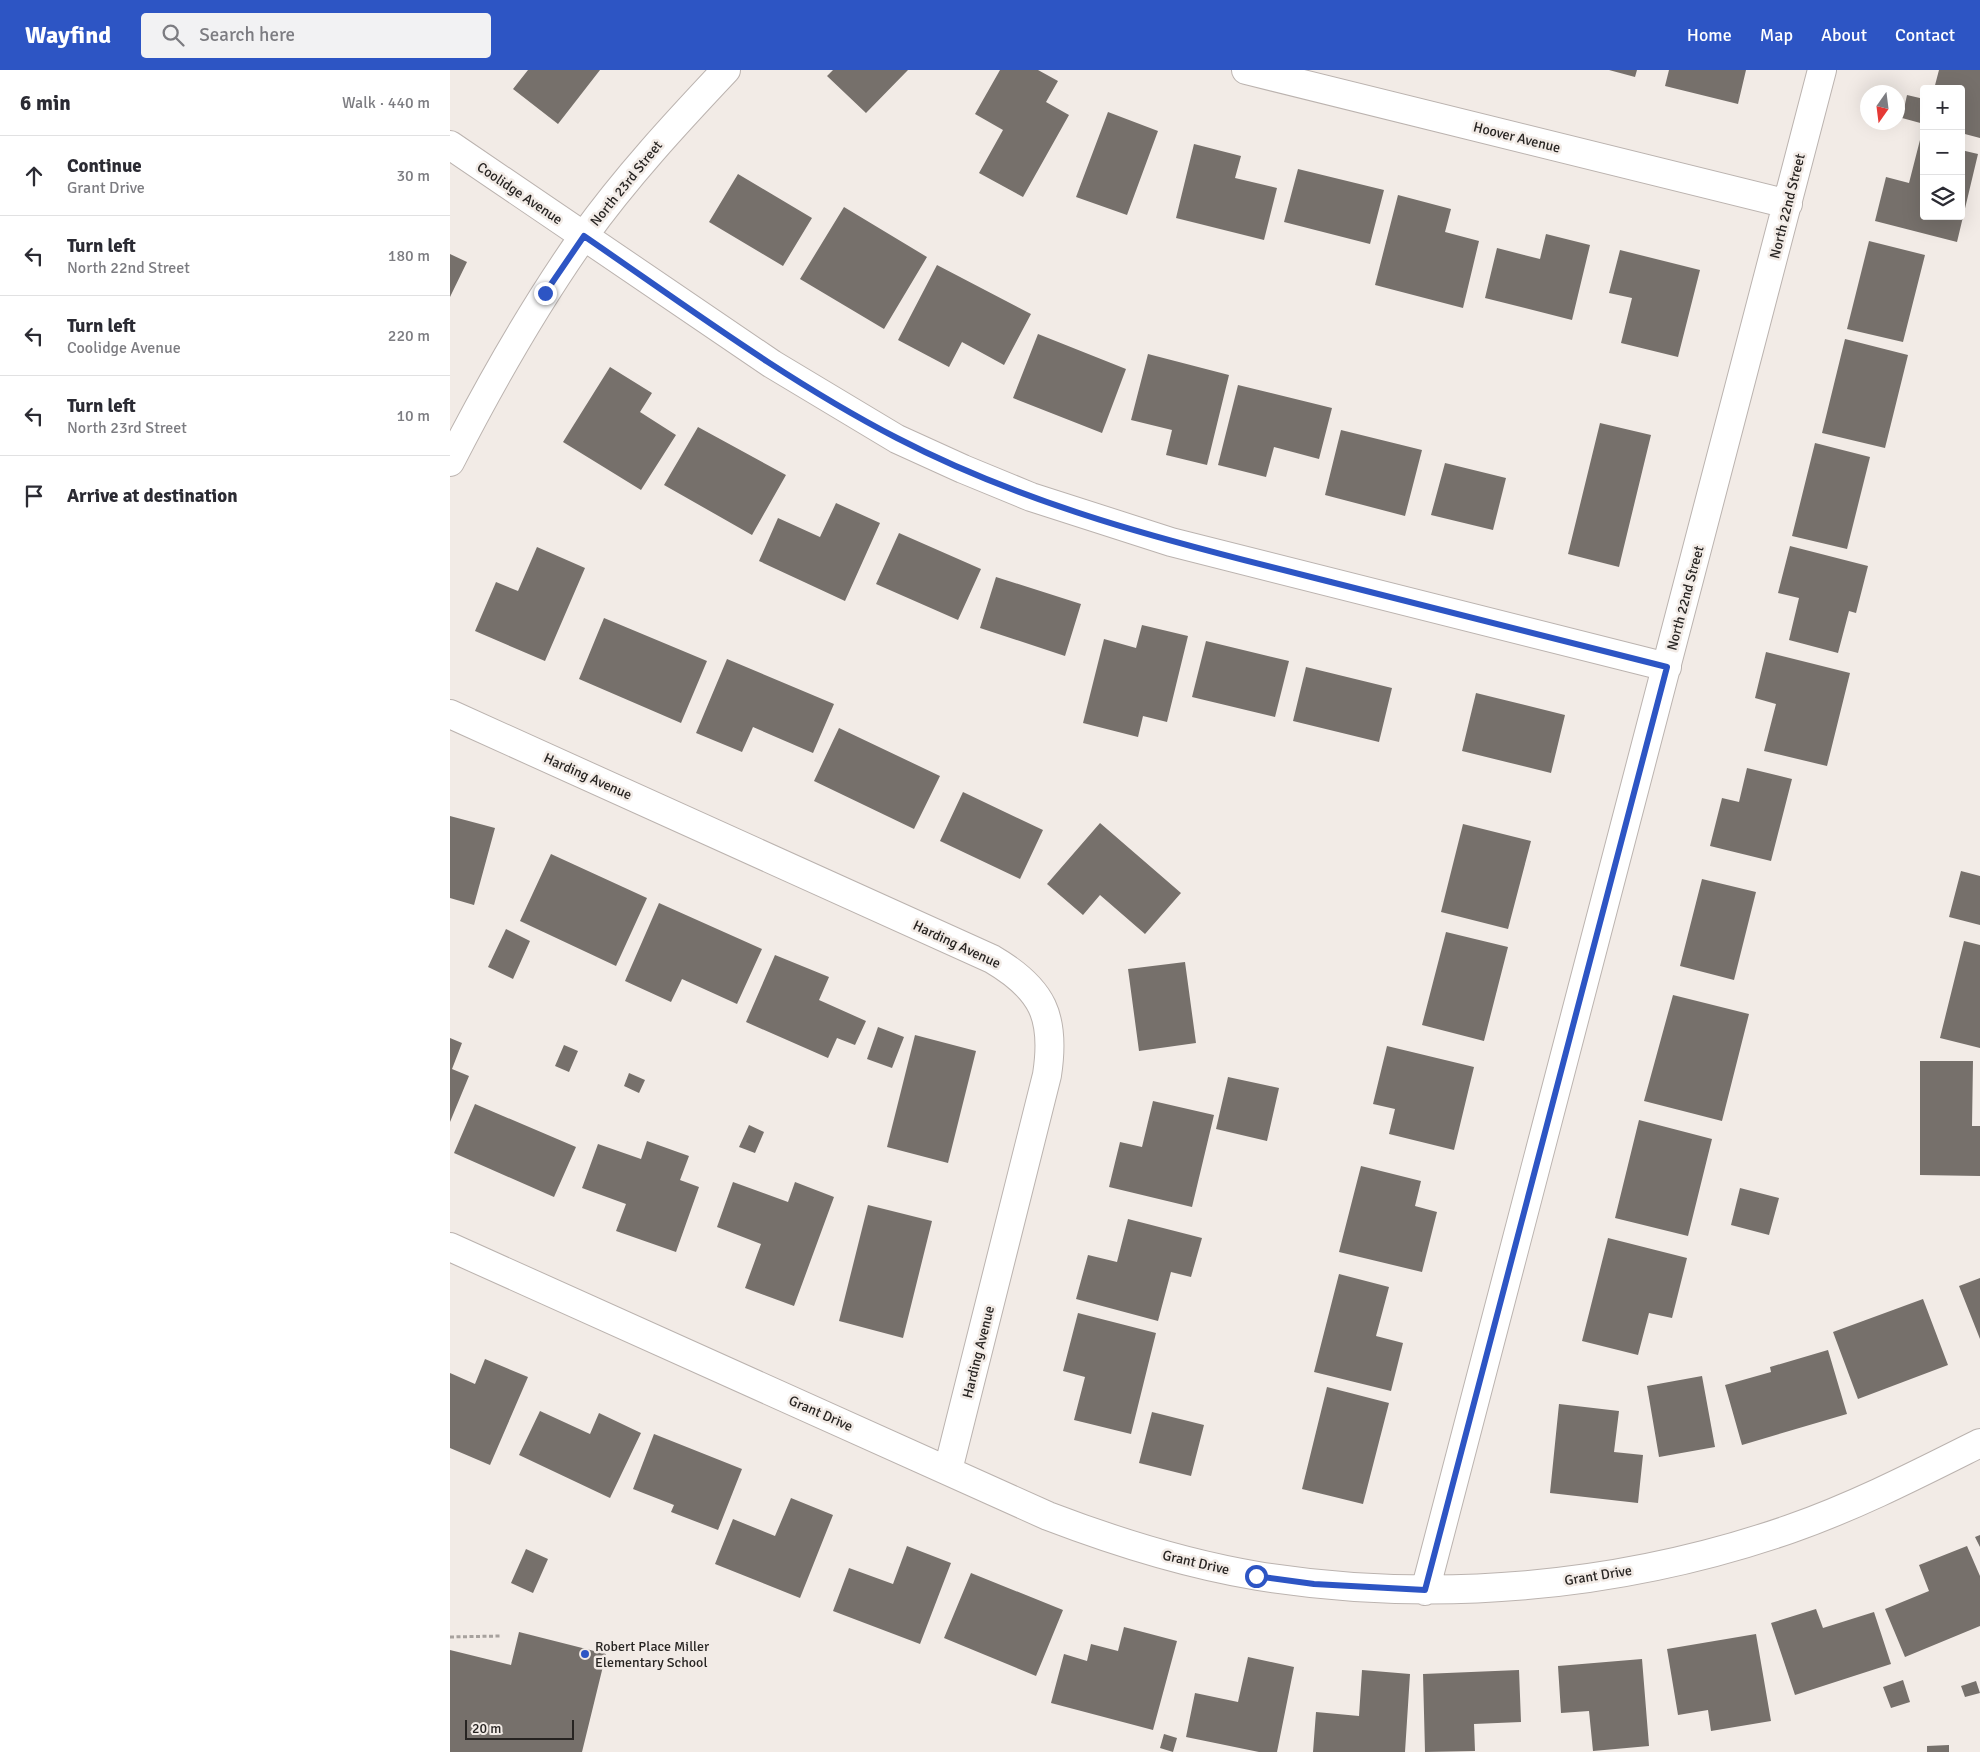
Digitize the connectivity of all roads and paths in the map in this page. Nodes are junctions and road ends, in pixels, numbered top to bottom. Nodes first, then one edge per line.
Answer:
1 (726, 70) edge
2 (1246, 70) edge
3 (1822, 70) edge
4 (450, 145) edge
5 (1788, 204) junction
6 (584, 236) junction
7 (450, 462) edge
8 (1667, 667) junction
9 (450, 714) edge
10 (450, 1247) edge
11 (1980, 1443) edge
12 (948, 1470) junction
13 (1425, 1590) junction
14 (500, 1636) dead end
15 (450, 1637) edge

1 - 6 street, North 23rd Street
2 - 5 street, Hoover Avenue
3 - 5 street, North 22nd Street
4 - 6 street, Coolidge Avenue
5 - 8 street, North 22nd Street
6 - 7 street, North 23rd Street
6 - 8 street, Coolidge Avenue
8 - 13 street, North 22nd Street
9 - 12 street, Harding Avenue
10 - 12 street, Grant Drive
11 - 13 street, Grant Drive
12 - 13 street, Grant Drive
14 - 15 path

